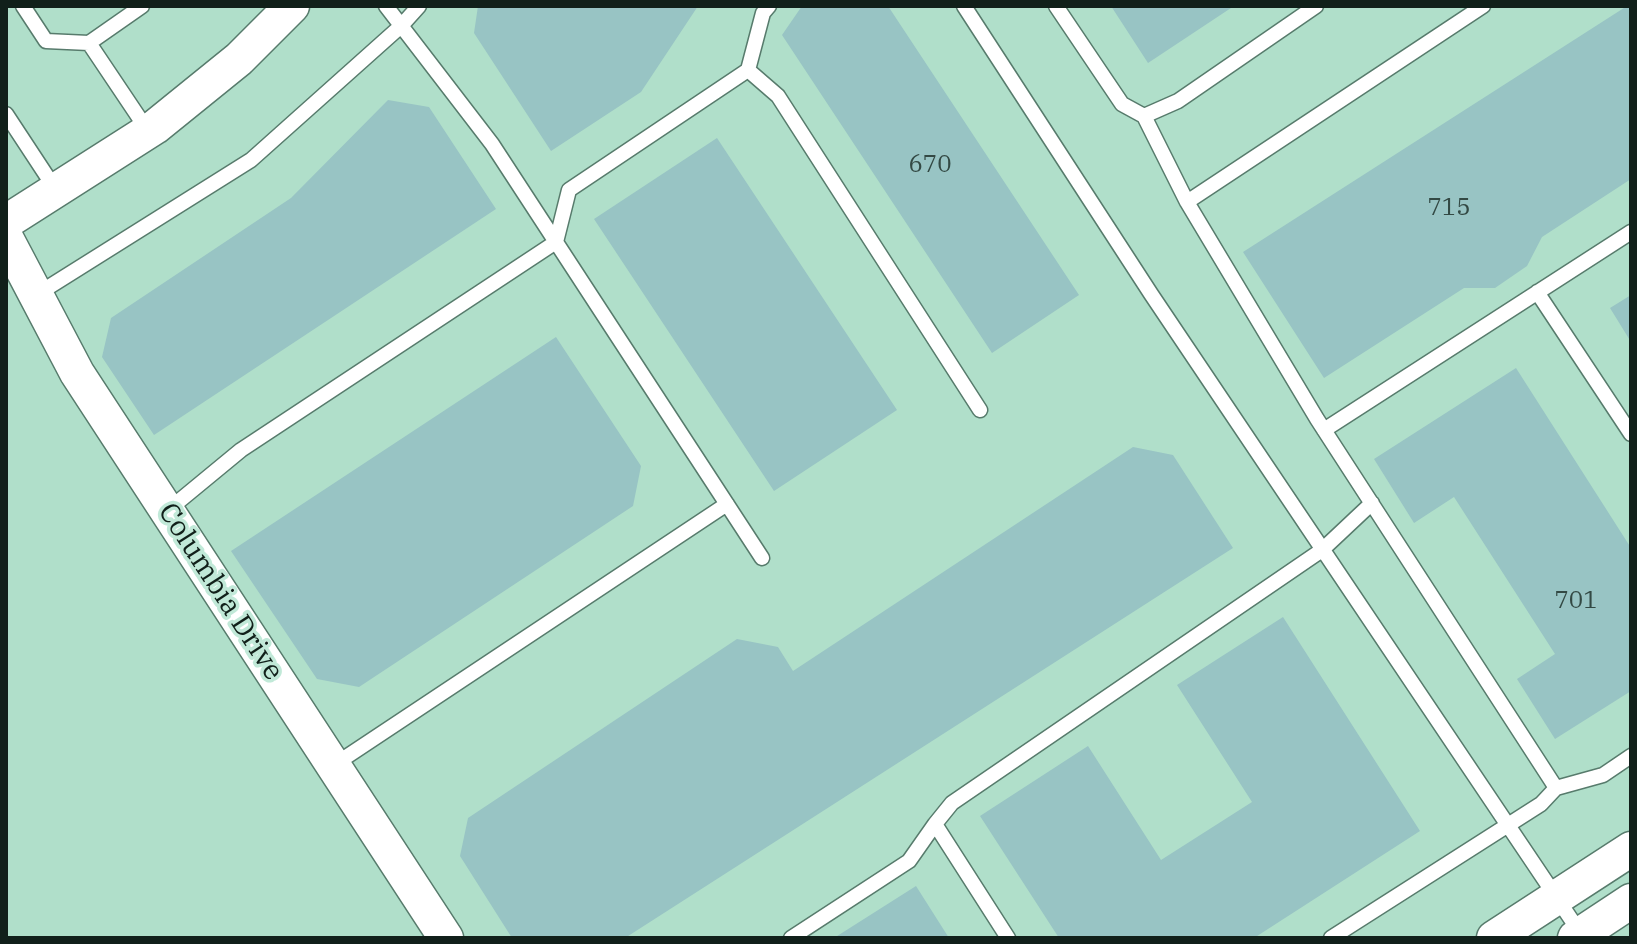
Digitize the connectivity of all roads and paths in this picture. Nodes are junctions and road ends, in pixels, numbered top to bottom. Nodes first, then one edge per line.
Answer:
1 (23, 6) edge
2 (142, 6) edge
3 (292, 6) edge
4 (386, 6) edge
5 (419, 6) edge
6 (769, 6) edge
7 (964, 6) edge
8 (1056, 6) edge
9 (1483, 6) edge
10 (1313, 7) edge
11 (401, 26) junction
12 (89, 43) junction
13 (748, 70) junction
14 (6, 114) edge
15 (1144, 116) junction
16 (148, 132) junction
17 (57, 190) junction
18 (1187, 202) junction
19 (6, 222) edge
20 (1631, 232) edge
21 (6, 238) edge
22 (556, 242) junction
23 (1537, 292) junction
24 (36, 295) junction
25 (980, 410) dead end
26 (1324, 430) junction
27 (1631, 434) edge
28 (1372, 503) junction
29 (727, 504) junction
30 (167, 511) junction
31 (1322, 550) junction
32 (762, 558) dead end
33 (1631, 756) edge
34 (333, 765) junction
35 (1556, 788) junction
36 (935, 824) junction
37 (1506, 824) junction
38 (1631, 849) edge
39 (1556, 899) junction
40 (1631, 901) edge
41 (1578, 936) edge
42 (446, 938) edge
43 (791, 938) edge
44 (1008, 938) edge
45 (1331, 938) edge
46 (1494, 938) edge

1 - 12 lane
2 - 12 lane
3 - 16 street
4 - 11 lane
5 - 11 lane
6 - 13 lane
7 - 31 lane
8 - 15 lane
9 - 18 lane
10 - 15 lane
11 - 22 lane
11 - 24 lane
12 - 16 lane
13 - 22 lane
13 - 25 lane
14 - 17 lane
15 - 18 lane
16 - 17 street
17 - 19 street
18 - 26 lane
20 - 23 lane
21 - 24 street, Columbia Drive
22 - 29 lane
22 - 30 lane
23 - 26 lane
23 - 27 lane
24 - 30 street, Columbia Drive
26 - 28 lane
28 - 31 lane
28 - 35 lane
29 - 32 lane
29 - 34 lane
30 - 34 street, Columbia Drive
31 - 36 lane
31 - 37 lane
33 - 35 lane
34 - 42 street, Columbia Drive
35 - 37 lane
36 - 43 lane
36 - 44 lane
37 - 39 lane
37 - 45 lane
38 - 39 street
39 - 41 lane
39 - 46 street
40 - 41 street

